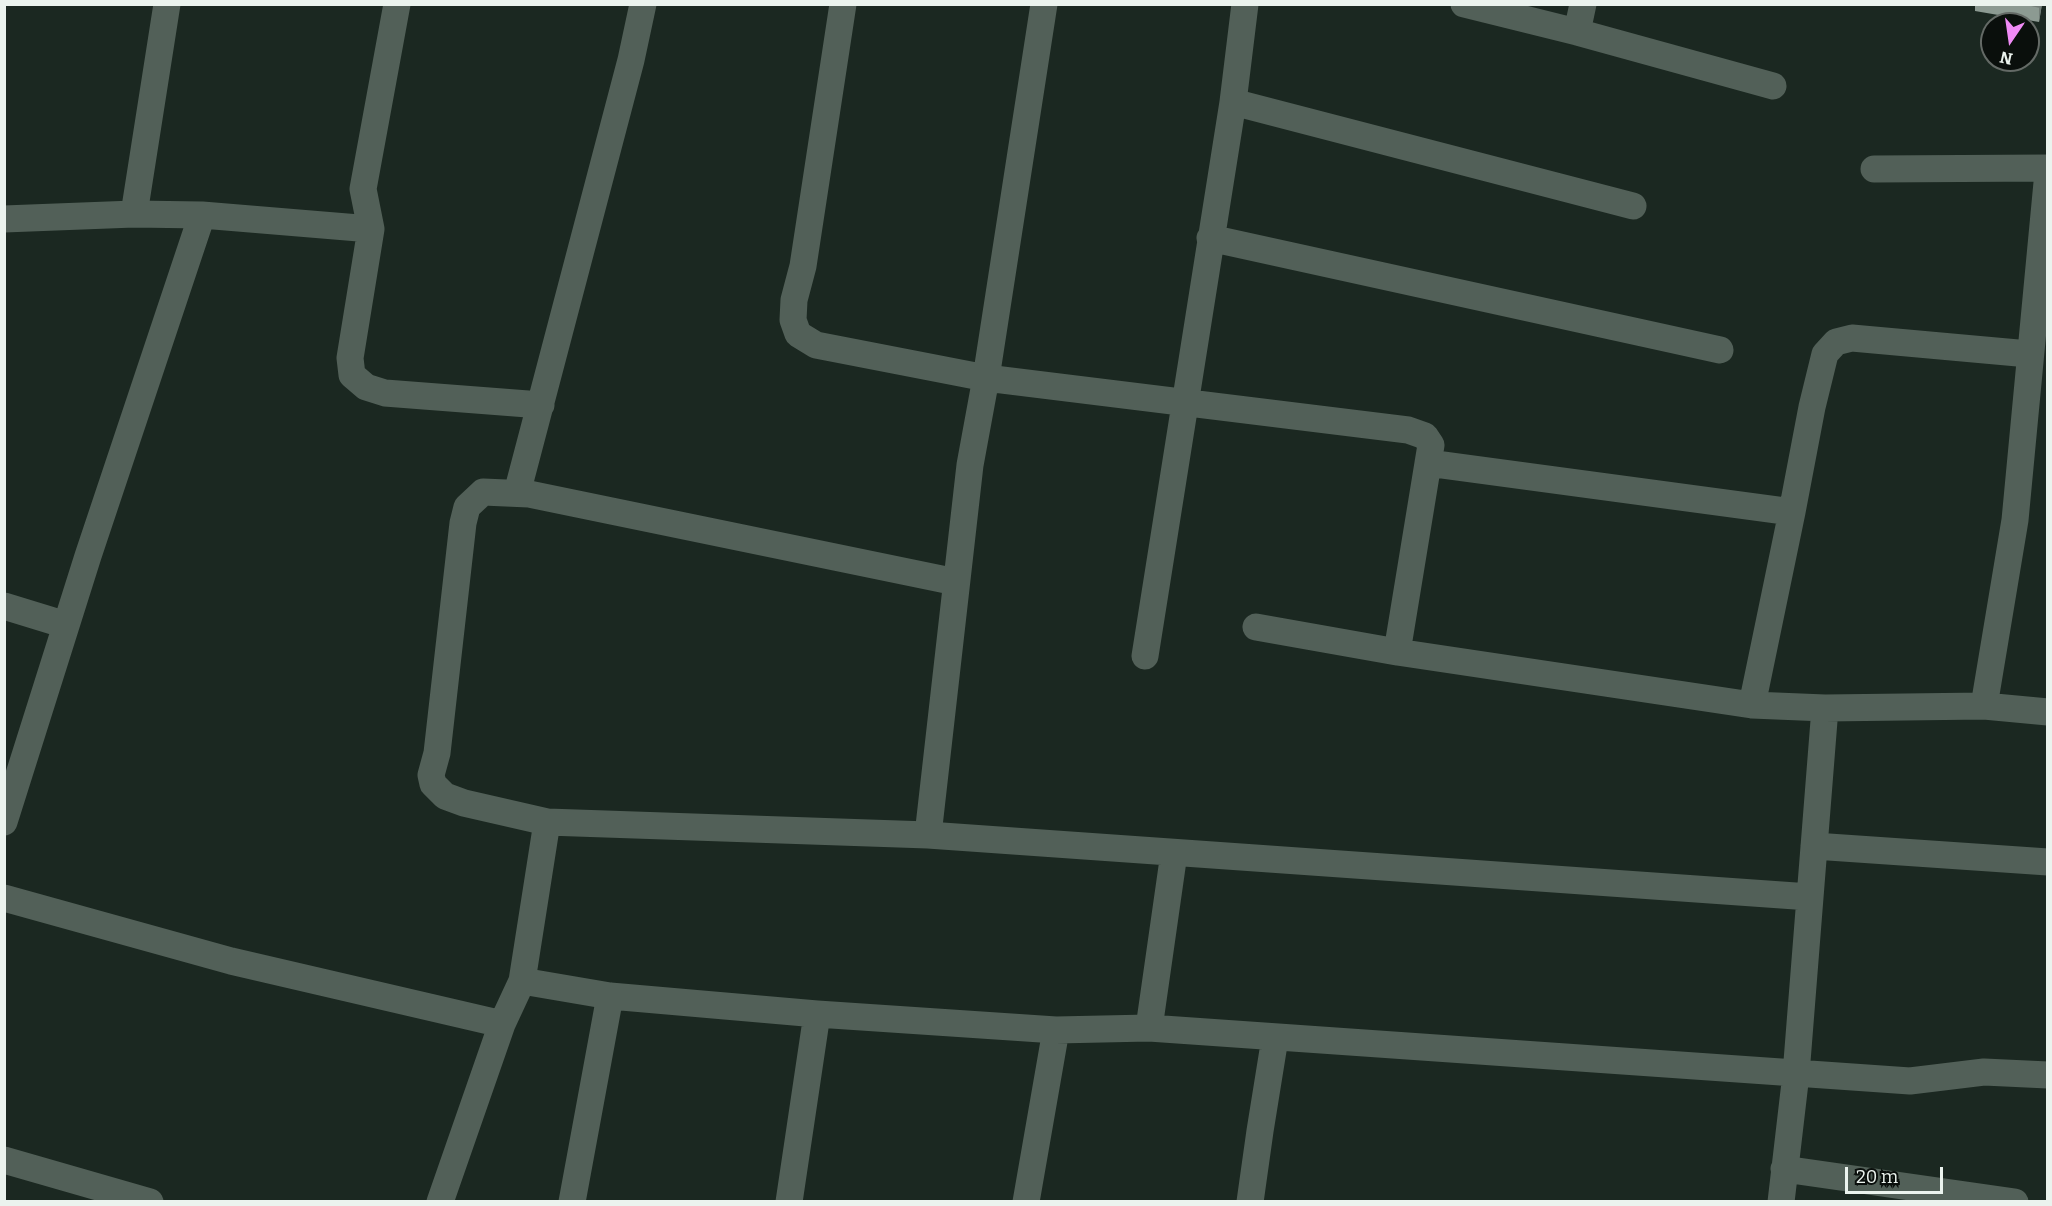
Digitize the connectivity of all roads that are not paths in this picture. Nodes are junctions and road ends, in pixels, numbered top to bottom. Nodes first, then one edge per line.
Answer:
1 (167, 4) edge
2 (397, 4) edge
3 (643, 4) edge
4 (843, 4) edge
5 (1044, 4) edge
6 (1245, 4) edge
7 (1464, 4) edge
8 (1583, 4) edge
9 (1577, 32) junction
10 (1773, 86) dead end
11 (1233, 102) junction
12 (1874, 169) dead end
13 (2048, 170) edge
14 (1633, 206) dead end
15 (134, 214) junction
16 (202, 215) junction
17 (4, 219) edge
18 (371, 230) junction
19 (1210, 238) junction
20 (1720, 350) dead end
21 (2030, 354) junction
22 (986, 378) junction
23 (1185, 403) junction
24 (541, 405) junction
25 (1428, 463) junction
26 (517, 493) junction
27 (1792, 512) junction
28 (956, 582) junction
29 (4, 606) edge
30 (66, 625) junction
31 (1256, 627) dead end
32 (1397, 652) junction
33 (1145, 656) dead end
34 (1752, 705) junction
35 (1984, 706) junction
36 (1825, 708) junction
37 (2048, 712) edge
38 (4, 822) edge
39 (547, 822) junction
40 (928, 835) junction
41 (1814, 846) junction
42 (1174, 853) junction
43 (2048, 862) edge
44 (1810, 897) junction
45 (4, 898) edge
46 (522, 981) junction
47 (610, 996) junction
48 (817, 1014) junction
49 (502, 1024) junction
50 (1149, 1028) junction
51 (1056, 1030) junction
52 (1275, 1038) junction
53 (1796, 1074) junction
54 (2048, 1075) edge
55 (4, 1160) edge
56 (1784, 1169) junction
57 (150, 1202) edge
58 (440, 1202) edge
59 (572, 1202) edge
60 (789, 1202) edge
61 (1026, 1202) edge
62 (1250, 1202) edge
63 (1781, 1202) edge
64 (2015, 1202) edge

1 - 15 street
2 - 18 street
3 - 24 street
4 - 22 street
5 - 22 street
6 - 11 street
7 - 9 street
8 - 9 street
9 - 10 street
11 - 14 street
11 - 19 street
12 - 13 street
13 - 21 street
15 - 16 street
15 - 17 street
16 - 18 street
16 - 30 street
18 - 24 street
19 - 20 street
19 - 23 street
21 - 27 street
21 - 35 street
22 - 23 street
22 - 28 street
23 - 25 street
23 - 33 street
24 - 26 street
25 - 27 street
25 - 32 street
26 - 28 street
26 - 39 street
27 - 34 street
28 - 40 street
29 - 30 street
30 - 38 street
31 - 32 street
32 - 34 street
34 - 36 street
35 - 36 street
35 - 37 street
36 - 41 street
39 - 40 street
39 - 46 street
40 - 42 street
41 - 43 street
41 - 44 street
42 - 44 street
42 - 50 street
44 - 53 street
45 - 49 street
46 - 47 street
46 - 49 street
47 - 48 street
47 - 59 street
48 - 51 street
48 - 60 street
49 - 58 street
50 - 51 street
50 - 52 street
51 - 61 street
52 - 53 street
52 - 62 street
53 - 54 street
53 - 56 street
55 - 57 street
56 - 63 street
56 - 64 street

